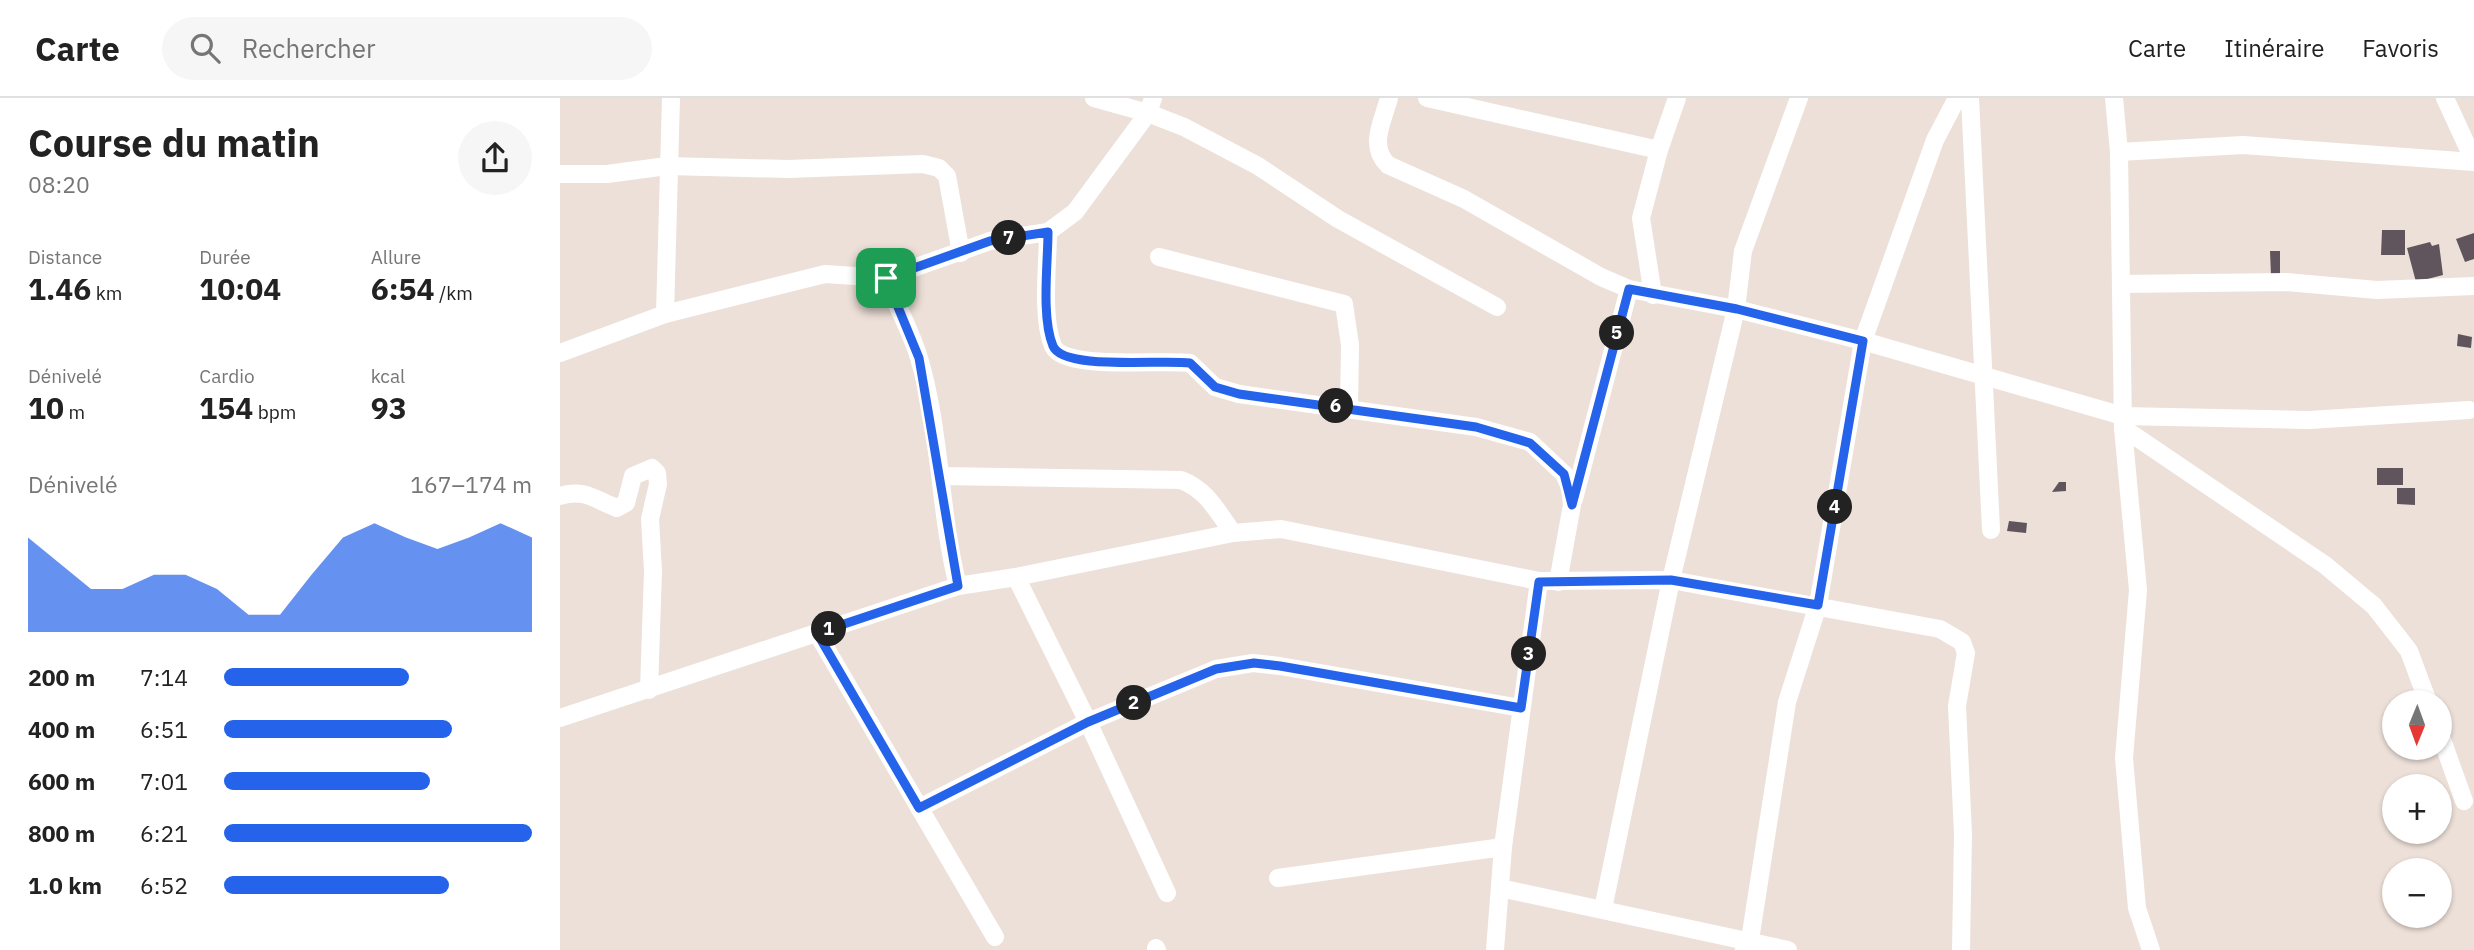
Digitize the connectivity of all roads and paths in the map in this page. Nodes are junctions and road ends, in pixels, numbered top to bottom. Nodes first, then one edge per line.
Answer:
1 (671, 98) edge
2 (1094, 98) edge
3 (1389, 98) edge
4 (1427, 98) edge
5 (1677, 98) edge
6 (1799, 98) edge
7 (1957, 98) edge
8 (1970, 98) edge
9 (2114, 98) edge
10 (2445, 98) edge
11 (1151, 105) edge
12 (1659, 150) junction
13 (2119, 152) junction
14 (2474, 161) edge
15 (667, 166) junction
16 (560, 174) edge
17 (1048, 232) junction
18 (961, 253) junction
19 (1159, 257) dead end
20 (886, 278) junction
21 (2121, 284) junction
22 (2474, 286) edge
23 (1629, 289) junction
24 (1653, 295) junction
25 (1497, 307) dead end
26 (1737, 309) junction
27 (664, 314) junction
28 (1863, 341) junction
29 (560, 353) edge
30 (1984, 374) junction
31 (1349, 408) junction
32 (2469, 410) dead end
33 (2123, 422) junction
34 (942, 476) junction
35 (560, 496) edge
36 (1572, 505) junction
37 (1992, 530) dead end
38 (1233, 533) junction
39 (1016, 577) junction
40 (1671, 580) junction
41 (1539, 582) junction
42 (1558, 582) junction
43 (958, 586) junction
44 (1818, 605) junction
45 (817, 633) junction
46 (649, 690) junction
47 (2424, 690) edge
48 (1521, 708) junction
49 (560, 718) edge
50 (1088, 722) junction
51 (2449, 760) edge
52 (2464, 801) dead end
53 (919, 808) junction
54 (1503, 847) junction
55 (1278, 878) dead end
56 (1500, 888) junction
57 (1167, 893) dead end
58 (1603, 909) junction
59 (995, 937) dead end
60 (1747, 945) edge
61 (1494, 950) edge
62 (1788, 950) edge
63 (1961, 950) edge
64 (2151, 950) edge

1 - 15 street
2 - 11 street
3 - 23 street
4 - 12 street
5 - 12 street
6 - 26 street
7 - 28 street
8 - 30 street
9 - 13 street
10 - 14 street
11 - 17 street
11 - 25 street
12 - 24 street
13 - 14 street
13 - 21 street
15 - 16 street
15 - 18 street
15 - 27 street
17 - 18 street
17 - 31 street
18 - 20 street
19 - 31 street
20 - 27 street
20 - 34 street
21 - 22 street
21 - 33 street
23 - 24 street
23 - 36 street
24 - 26 street
26 - 28 street
26 - 40 street
27 - 29 street
28 - 30 street
28 - 44 street
30 - 33 street
30 - 37 street
31 - 36 street
32 - 33 street
33 - 47 street
33 - 64 street
34 - 38 street
34 - 43 street
35 - 46 street
36 - 42 street
38 - 39 street
38 - 41 street
39 - 43 street
39 - 50 street
40 - 42 street
40 - 44 street
40 - 58 street
41 - 42 street
41 - 48 street
43 - 45 street
44 - 60 street
44 - 63 street
45 - 46 street
45 - 53 street
46 - 49 street
48 - 50 street
48 - 54 street
50 - 53 street
50 - 57 street
51 - 52 street
53 - 59 street
54 - 55 street
54 - 56 street
56 - 58 street
56 - 61 street
58 - 60 street
60 - 62 street

